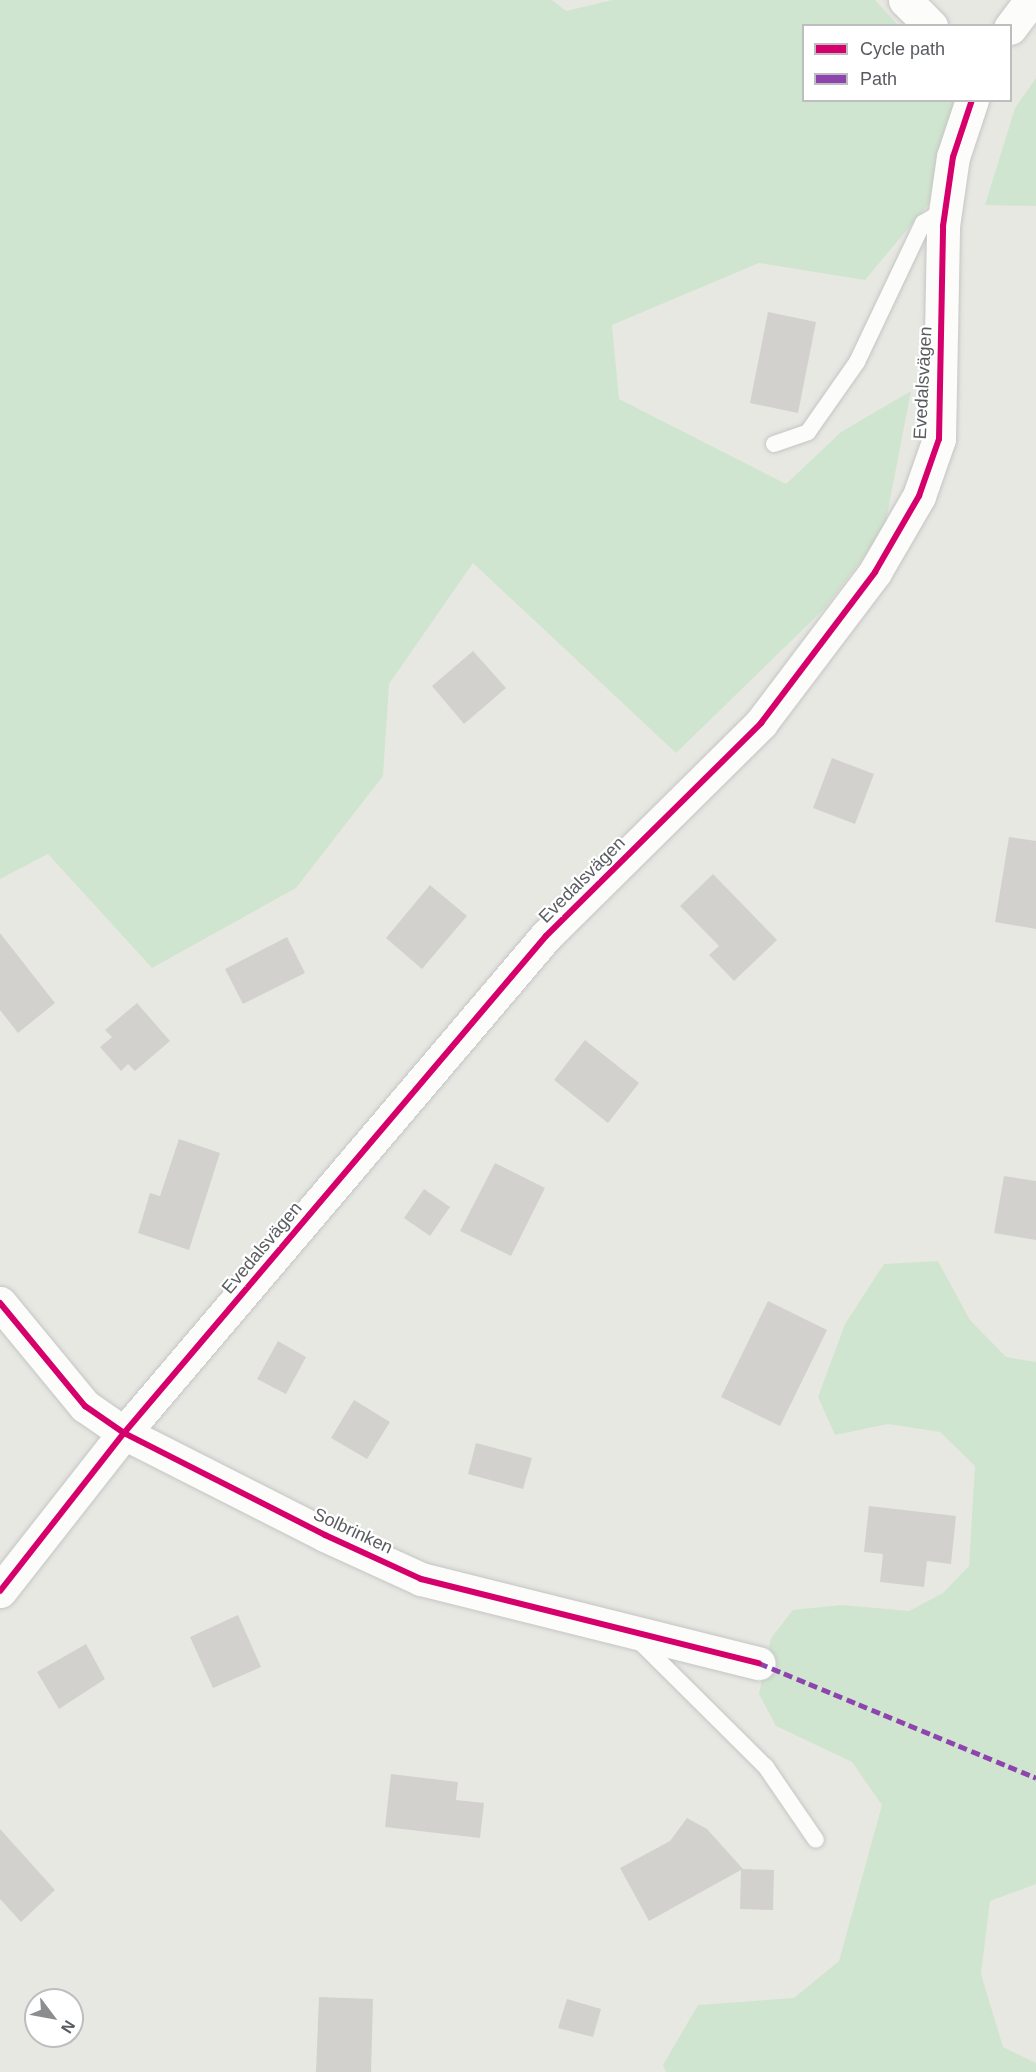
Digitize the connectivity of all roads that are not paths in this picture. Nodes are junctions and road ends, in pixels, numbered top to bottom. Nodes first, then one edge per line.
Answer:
1 (905, 0) edge
2 (1031, 0) edge
3 (929, 24) edge
4 (1012, 27) edge
5 (971, 102) edge
6 (945, 210) junction
7 (774, 444) dead end
8 (0, 1303) edge
9 (124, 1433) junction
10 (0, 1591) edge
11 (625, 1627) junction
12 (759, 1662) dead end
13 (816, 1840) dead end

1 - 3 street
2 - 4 street
5 - 6 street, Evedalsvägen
6 - 7 lane
6 - 9 street, Evedalsvägen
8 - 9 street, Solbrinken
9 - 10 street, Evedalsvägen
9 - 11 street, Solbrinken
11 - 12 street, Solbrinken
11 - 13 lane

